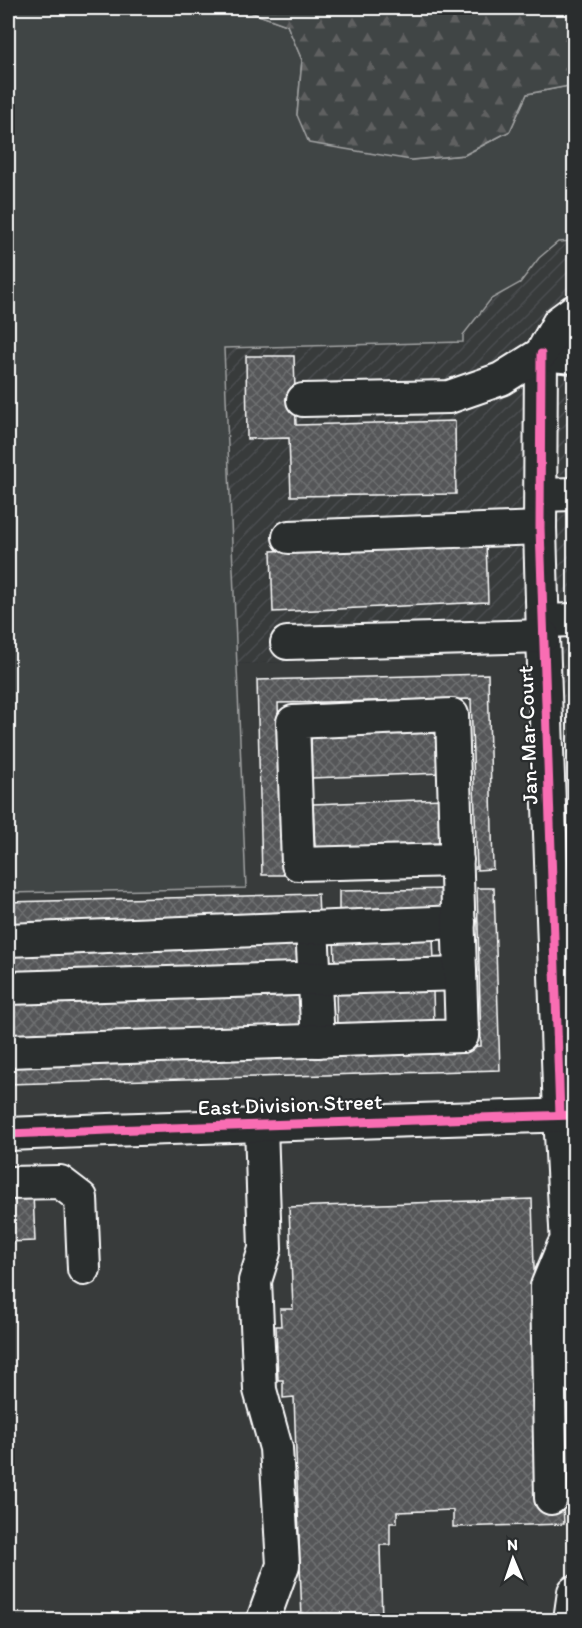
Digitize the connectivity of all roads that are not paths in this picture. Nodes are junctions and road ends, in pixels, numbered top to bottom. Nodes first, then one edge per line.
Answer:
1 (574, 311) edge
2 (541, 354) junction
3 (574, 357) edge
4 (303, 400) dead end
5 (574, 494) edge
6 (541, 495) junction
7 (540, 528) junction
8 (289, 537) dead end
9 (574, 620) edge
10 (543, 629) junction
11 (287, 643) dead end
12 (561, 763) edge
13 (457, 860) junction
14 (563, 862) edge
15 (459, 922) junction
16 (312, 928) junction
17 (8, 940) edge
18 (460, 974) junction
19 (315, 979) junction
20 (8, 988) edge
21 (318, 1041) junction
22 (8, 1051) edge
23 (567, 1115) edge
24 (261, 1125) junction
25 (8, 1134) edge
26 (8, 1183) edge
27 (84, 1269) dead end
28 (566, 1386) edge
29 (551, 1498) dead end
30 (574, 1593) edge
31 (263, 1620) edge
32 (570, 1620) edge

1 - 2 street
2 - 3 street
2 - 4 street
2 - 6 street, Jan-Mar Court
5 - 6 street
6 - 7 street, Jan-Mar Court
7 - 8 street
7 - 10 street, Jan-Mar Court
9 - 10 street
10 - 11 street
10 - 12 street, Jan-Mar Court
12 - 14 street, Jan-Mar Court
13 - 13 street
13 - 15 street
14 - 23 street, Jan-Mar Court
15 - 16 street
15 - 18 street
16 - 17 street
16 - 19 street
18 - 19 street
18 - 21 street
19 - 20 street
19 - 21 street
21 - 22 street
23 - 24 street, East Division Street
23 - 28 street, Jan-Mar Court
24 - 25 street, East Division Street
24 - 31 street
26 - 27 street
28 - 29 street
30 - 32 street

